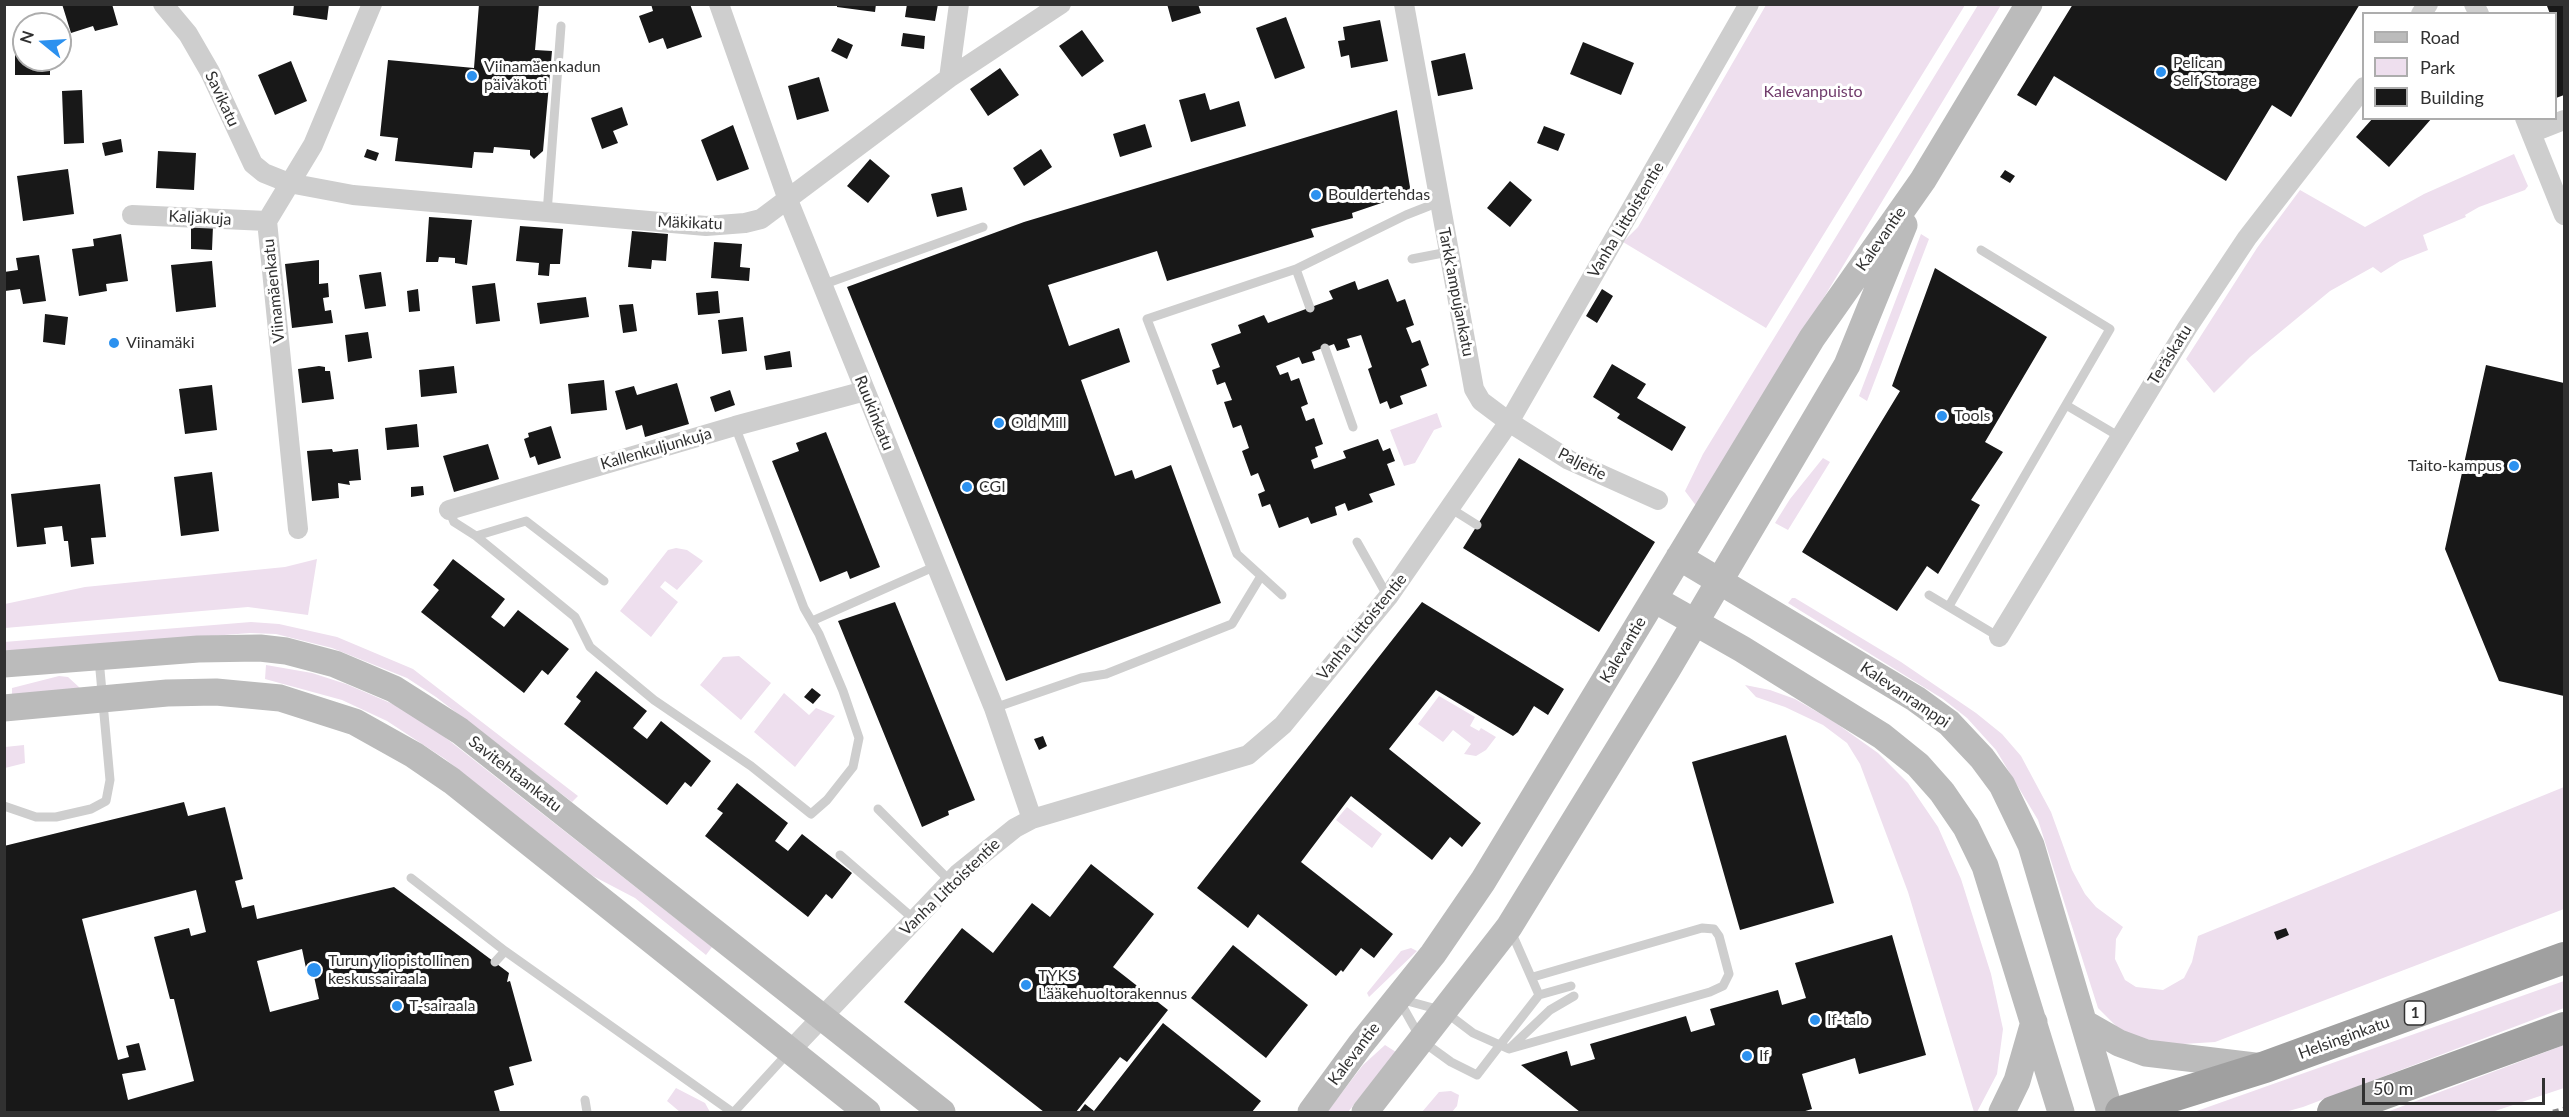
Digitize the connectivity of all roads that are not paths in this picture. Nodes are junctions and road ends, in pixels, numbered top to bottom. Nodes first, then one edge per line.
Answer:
1 (163, 4) edge
2 (372, 4) edge
3 (719, 4) edge
4 (959, 4) edge
5 (1061, 4) edge
6 (1404, 4) edge
7 (1749, 4) edge
8 (2030, 4) edge
9 (561, 26) dead end
10 (949, 78) junction
11 (2362, 90) edge
12 (2565, 120) edge
13 (2528, 126) edge
14 (1923, 180) junction
15 (289, 183) junction
16 (788, 200) junction
17 (1439, 202) junction
18 (547, 213) junction
19 (132, 215) dead end
20 (2565, 215) edge
21 (267, 221) junction
22 (983, 227) dead end
23 (1981, 250) dead end
24 (1448, 252) junction
25 (1412, 259) dead end
26 (1296, 269) junction
27 (822, 285) junction
28 (1310, 308) dead end
29 (1325, 348) dead end
30 (865, 391) junction
31 (2066, 405) junction
32 (1509, 422) junction
33 (735, 426) junction
34 (1353, 427) dead end
35 (2120, 437) junction
36 (1658, 500) dead end
37 (1450, 508) junction
38 (449, 510) joint
39 (1477, 525) dead end
40 (298, 529) dead end
41 (476, 536) junction
42 (1357, 542) dead end
43 (1679, 557) junction
44 (936, 566) junction
45 (1262, 576) junction
46 (604, 581) dead end
47 (1719, 581) junction
48 (1929, 595) dead end
49 (1282, 596) dead end
50 (1388, 597) junction
51 (1654, 599) junction
52 (1949, 606) junction
53 (812, 621) junction
54 (1695, 622) junction
55 (1999, 637) joint
56 (99, 656) junction
57 (4, 664) edge
58 (102, 699) junction
59 (4, 708) edge
60 (994, 708) junction
61 (4, 806) edge
62 (878, 809) dead end
63 (1032, 819) junction
64 (840, 855) dead end
65 (411, 878) dead end
66 (951, 882) junction
67 (915, 920) junction
68 (1509, 927) junction
69 (506, 951) junction
70 (2565, 958) edge
71 (495, 962) dead end
72 (1533, 977) junction
73 (1571, 986) dead end
74 (1539, 995) junction
75 (1574, 996) dead end
76 (1398, 998) junction
77 (1444, 1011) junction
78 (821, 1018) junction
79 (2034, 1022) junction
80 (2084, 1023) junction
81 (2565, 1028) edge
82 (1422, 1041) junction
83 (1504, 1047) junction
84 (789, 1052) junction
85 (2265, 1067) junction
86 (585, 1100) dead end
87 (587, 1113) edge
88 (733, 1113) edge
89 (867, 1113) edge
90 (942, 1113) edge
91 (1311, 1113) edge
92 (1365, 1113) edge
93 (2002, 1113) edge
94 (2061, 1113) edge
95 (2110, 1113) edge
96 (2121, 1113) edge
97 (2333, 1113) edge

1 - 15 street, Savikatu
2 - 15 street, Viinamäenkatu
3 - 16 street, Ruukinkatu
4 - 10 street
5 - 10 street, Mäkikatu
6 - 17 street, Tarkk'ampujankatu
7 - 32 street, Vanha Littoistentie
8 - 14 main road, Kalevantie
9 - 18 lane
10 - 16 street, Mäkikatu
11 - 35 street, Teräskatu
12 - 13 street
13 - 20 street
14 - 43 main road, Kalevantie
14 - 47 main road, Kalevantie
15 - 18 street, Mäkikatu
15 - 21 street, Viinamäenkatu
16 - 18 street, Mäkikatu
16 - 27 street, Ruukinkatu
17 - 24 street, Tarkk'ampujankatu
17 - 26 lane
19 - 21 street, Kaljakuja
21 - 40 street, Viinamäenkatu
22 - 27 lane
23 - 31 lane
24 - 25 lane
24 - 32 street, Tarkk'ampujankatu
26 - 28 lane
26 - 45 lane
27 - 30 street, Ruukinkatu
29 - 34 lane
30 - 33 street, Kallenkuljunkuja
30 - 44 street, Ruukinkatu
31 - 35 lane
31 - 52 lane
32 - 36 street, Paljetie
32 - 37 street, Vanha Littoistentie
33 - 38 street, Kallenkuljunkuja
33 - 53 lane
35 - 55 street, Teräskatu
37 - 39 lane
37 - 50 street, Vanha Littoistentie
38 - 41 lane
41 - 46 lane
41 - 53 lane
42 - 50 lane
43 - 47 main road, Kalevanramppi
43 - 51 main road, Kalevantie
44 - 53 lane
44 - 60 street, Ruukinkatu
45 - 49 lane
45 - 60 lane
47 - 54 main road, Kalevantie
47 - 80 main road, Kalevanramppi
48 - 52 lane
50 - 63 street, Vanha Littoistentie
51 - 54 main road
51 - 76 main road, Kalevantie
52 - 55 lane
54 - 68 main road, Kalevantie
54 - 79 main road
56 - 57 main road, Savitehtaankatu
56 - 58 lane
56 - 78 main road, Savitehtaankatu
58 - 59 main road
58 - 61 lane
58 - 84 main road
60 - 63 street, Ruukinkatu
62 - 66 lane
63 - 66 street, Vanha Littoistentie
64 - 67 lane
65 - 69 lane
66 - 67 street, Vanha Littoistentie
67 - 78 street, Vanha Littoistentie
68 - 72 lane
68 - 77 main road, Kalevantie
69 - 71 lane
69 - 88 lane
70 - 85 highway, Helsinginkatu / 1
72 - 74 lane
72 - 83 lane
73 - 74 lane
74 - 83 lane
75 - 83 lane
76 - 77 lane
76 - 82 lane
76 - 91 main road, Kalevantie
77 - 82 main road, Kalevantie
77 - 83 lane
78 - 84 street, Vanha Littoistentie
78 - 90 main road, Savitehtaankatu
79 - 93 main road
79 - 94 main road
80 - 85 main road
80 - 95 main road, Kalevanramppi
81 - 97 highway
82 - 83 lane
82 - 92 main road, Kalevantie
84 - 88 lane
84 - 89 main road
85 - 96 highway, Helsinginkatu / 1
86 - 87 lane

